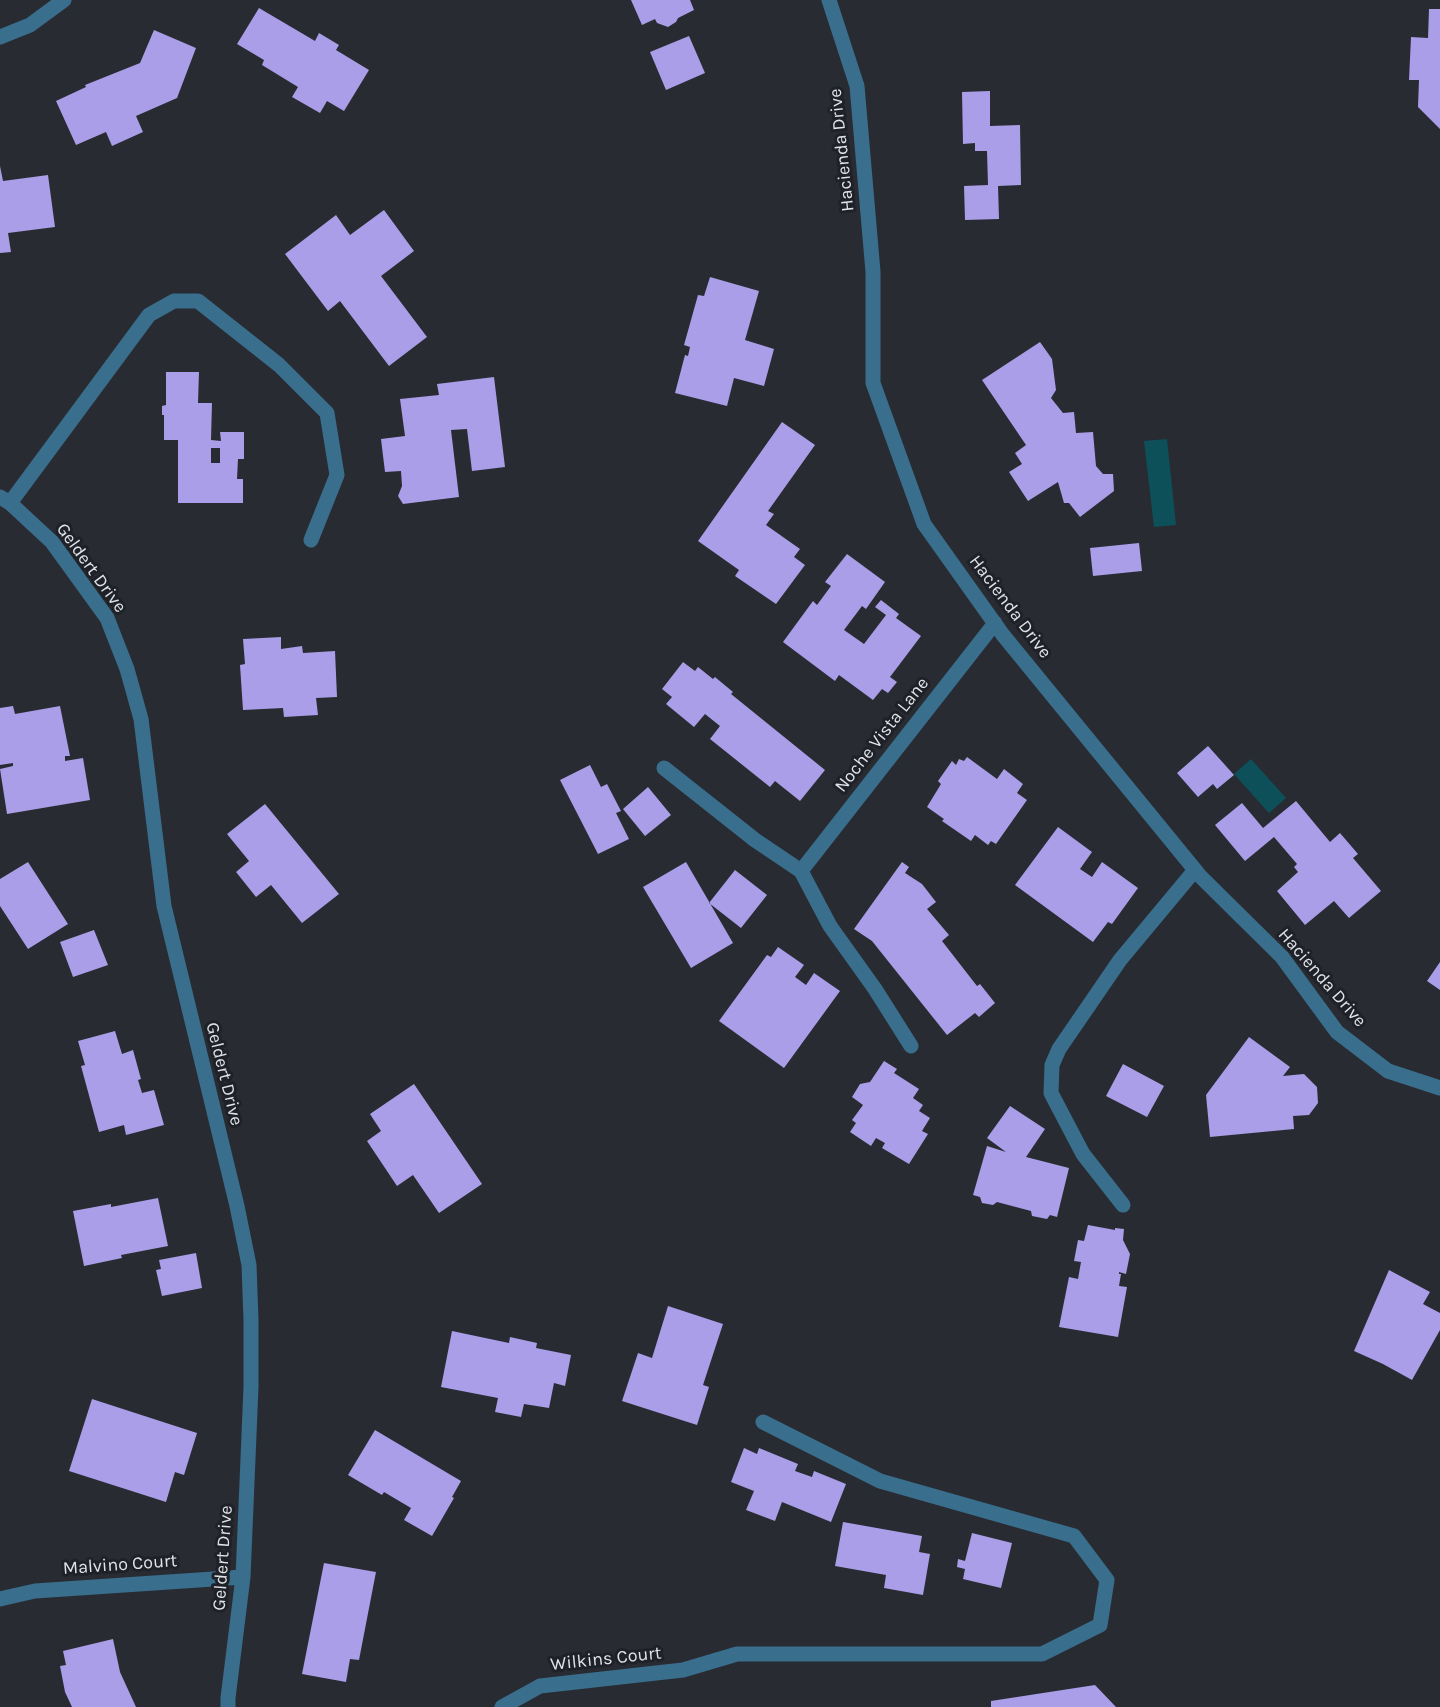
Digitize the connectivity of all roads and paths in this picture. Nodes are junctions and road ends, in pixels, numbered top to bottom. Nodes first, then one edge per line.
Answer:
1 (64, 0) edge
2 (829, 0) edge
3 (0, 37) edge
4 (5, 500) edge
5 (311, 540) dead end
6 (995, 623) junction
7 (664, 768) dead end
8 (1195, 870) junction
9 (801, 871) junction
10 (911, 1046) dead end
11 (1440, 1088) edge
12 (1123, 1205) dead end
13 (763, 1422) dead end
14 (243, 1577) junction
15 (0, 1599) edge
16 (228, 1707) edge
17 (502, 1707) edge

1 - 3 street
2 - 6 street, Hacienda Drive
4 - 5 street
4 - 14 street, Geldert Drive
6 - 8 street, Hacienda Drive
6 - 9 street, Noche Vista Lane
7 - 9 street
8 - 11 street, Hacienda Drive
8 - 12 street
9 - 10 street
13 - 17 street, Wilkins Court
14 - 15 street, Malvino Court
14 - 16 street, Geldert Drive

